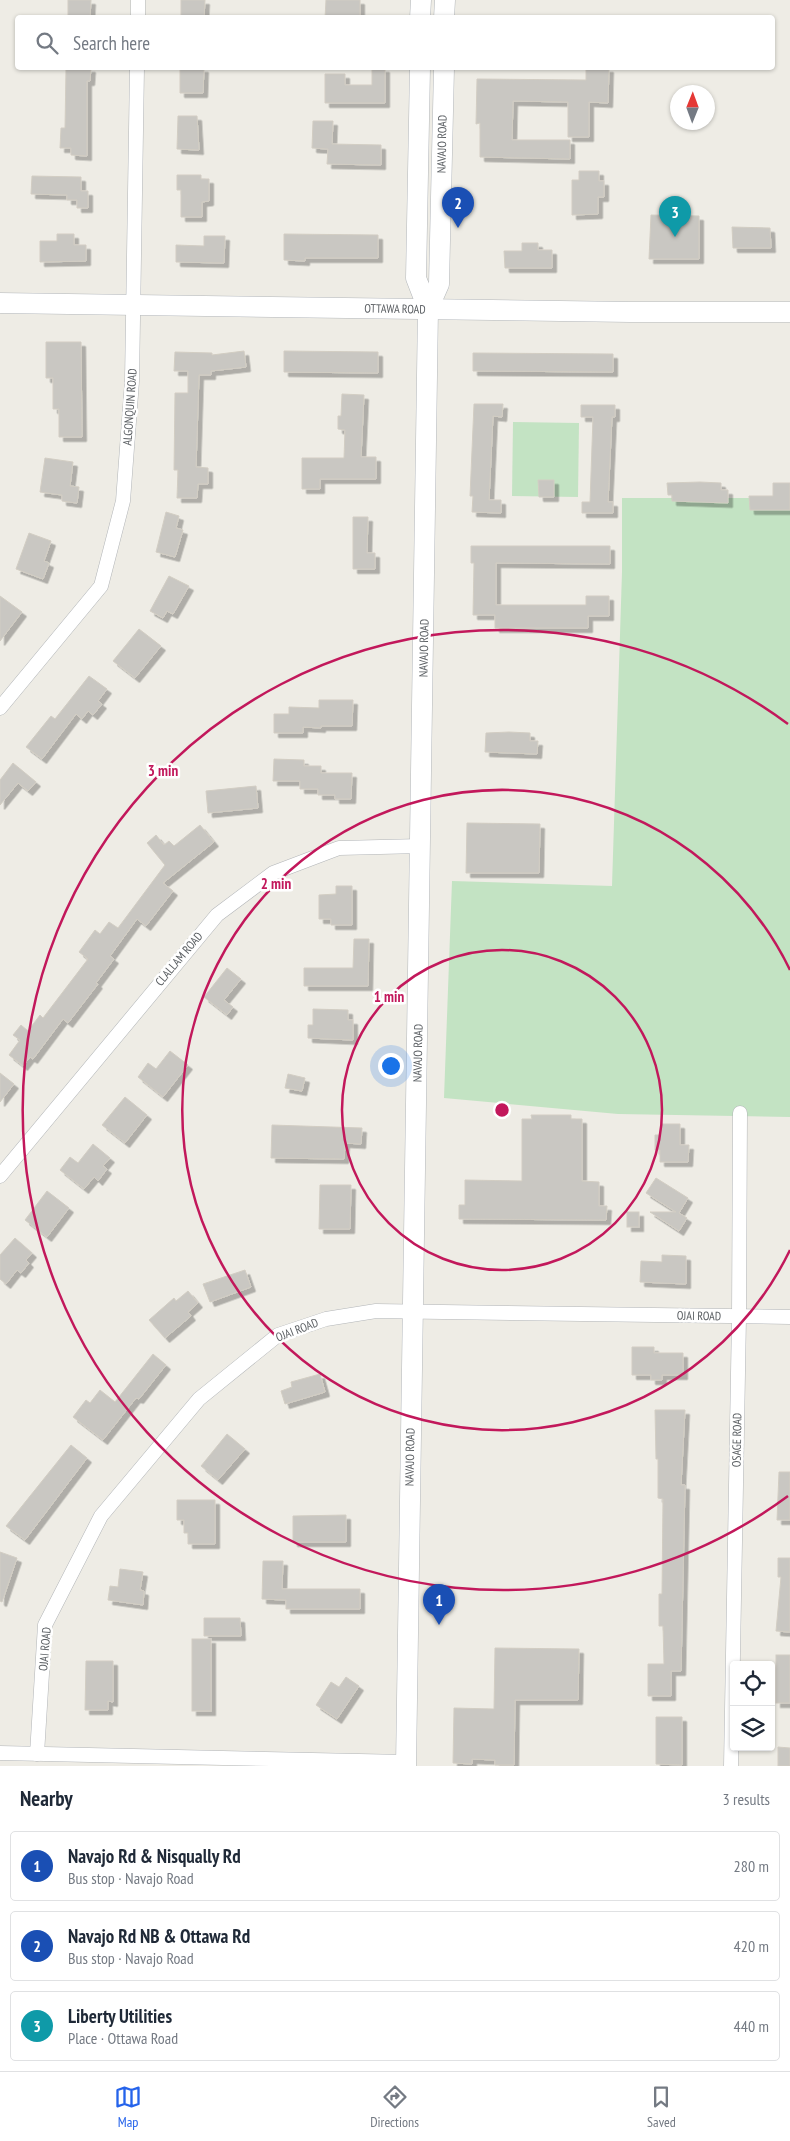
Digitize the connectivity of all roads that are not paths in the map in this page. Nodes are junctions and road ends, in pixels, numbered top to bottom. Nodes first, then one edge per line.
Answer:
1 (138, 0) edge
2 (421, 0) edge
3 (445, 0) edge
4 (138, 15) edge
5 (420, 15) edge
6 (444, 15) edge
7 (137, 70) edge
8 (420, 70) edge
9 (444, 70) edge
10 (0, 303) edge
11 (134, 305) junction
12 (428, 309) junction
13 (790, 312) edge
14 (0, 708) edge
15 (421, 846) junction
16 (740, 1113) dead end
17 (0, 1176) edge
18 (414, 1312) junction
19 (739, 1316) junction
20 (790, 1317) edge
21 (0, 1753) edge
22 (37, 1754) junction
23 (406, 1764) edge
24 (731, 1766) edge

1 - 4 street
2 - 5 main road
3 - 6 main road
7 - 11 street, ALGONQUIN ROAD
8 - 12 main road, NAVAJO ROAD
9 - 12 main road, NAVAJO ROAD
10 - 11 main road, OTTAWA ROAD
11 - 12 main road, OTTAWA ROAD
11 - 14 street, ALGONQUIN ROAD
12 - 13 main road, OTTAWA ROAD
12 - 15 main road, NAVAJO ROAD
15 - 17 street, CLALLAM ROAD
15 - 18 main road, NAVAJO ROAD
16 - 19 street, OSAGE ROAD
18 - 19 street, OJAI ROAD
18 - 22 street, OJAI ROAD
18 - 23 main road, NAVAJO ROAD
19 - 20 street, OJAI ROAD
19 - 24 street, OSAGE ROAD
21 - 22 street
22 - 23 street

